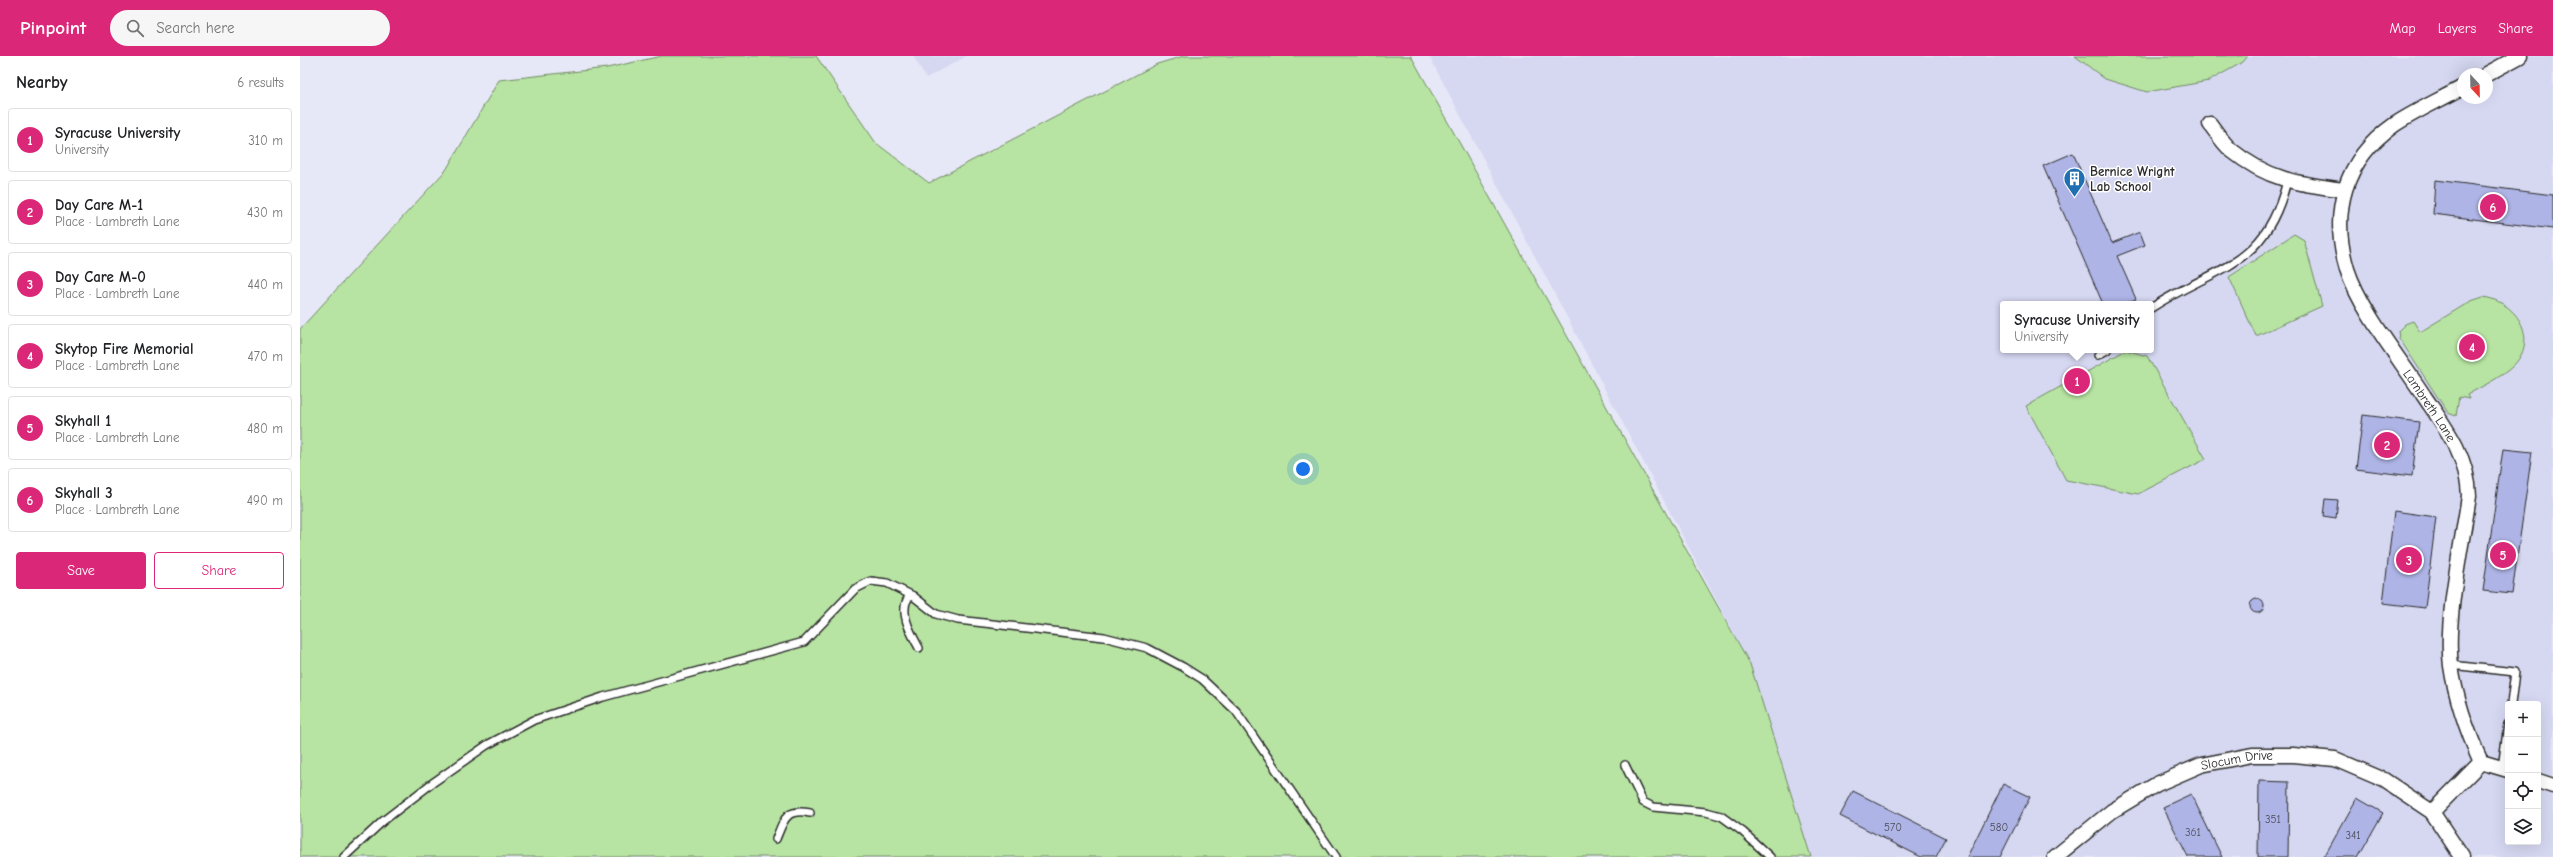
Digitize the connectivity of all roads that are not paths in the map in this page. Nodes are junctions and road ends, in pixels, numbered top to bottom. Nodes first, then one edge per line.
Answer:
1 (2520, 56) edge
2 (2493, 71) edge
3 (2457, 90) edge
4 (2210, 124) dead end
5 (2287, 180) junction
6 (2344, 190) junction
7 (2154, 306) edge
8 (2102, 353) edge
9 (2098, 355) dead end
10 (913, 596) junction
11 (919, 648) dead end
12 (2451, 664) junction
13 (2511, 701) edge
14 (2480, 762) junction
15 (1625, 765) dead end
16 (2505, 769) edge
17 (2541, 782) edge
18 (2553, 786) edge
19 (2432, 812) junction
20 (810, 813) dead end
21 (776, 839) dead end
22 (344, 857) edge
23 (1336, 857) edge
24 (1770, 857) edge
25 (2055, 857) edge
26 (2462, 857) edge

1 - 2 street
3 - 6 street, Lambreth Lane
4 - 5 street
5 - 6 street
5 - 7 lane
6 - 12 street, Lambreth Lane
8 - 9 lane
10 - 11 lane
10 - 22 lane
10 - 23 lane
12 - 13 lane
12 - 14 street, Lambreth Lane
14 - 16 street
14 - 19 street
15 - 24 lane
17 - 18 street
19 - 25 street, Slocum Drive
19 - 26 street, Slocum Drive
20 - 21 lane

